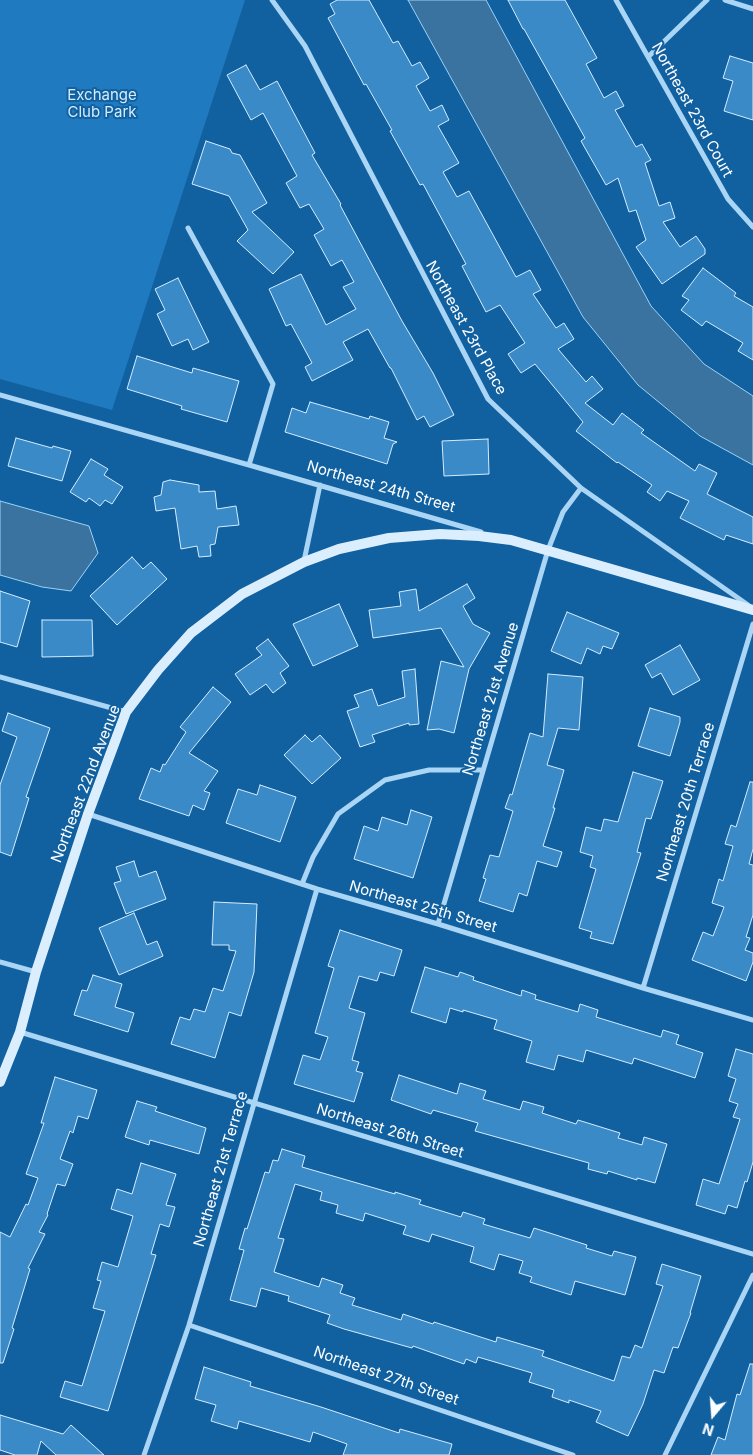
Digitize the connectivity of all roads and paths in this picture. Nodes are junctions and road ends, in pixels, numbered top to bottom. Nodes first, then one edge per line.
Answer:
1 (272, 0) edge
2 (616, 0) edge
3 (707, 0) edge
4 (726, 0) edge
5 (753, 8) edge
6 (648, 57) junction
7 (753, 227) edge
8 (188, 228) dead end
9 (0, 395) edge
10 (249, 464) junction
11 (320, 485) junction
12 (581, 488) junction
13 (511, 540) junction
14 (548, 550) junction
15 (304, 562) junction
16 (753, 609) edge
17 (753, 624) edge
18 (0, 677) edge
19 (126, 712) junction
20 (483, 770) junction
21 (88, 814) junction
22 (302, 884) junction
23 (317, 889) junction
24 (438, 924) junction
25 (0, 962) edge
26 (36, 972) junction
27 (643, 988) junction
28 (753, 1020) edge
29 (20, 1032) junction
30 (2, 1079) edge
31 (0, 1090) edge
32 (254, 1103) junction
33 (753, 1254) edge
34 (753, 1275) edge
35 (189, 1325) junction
36 (144, 1455) edge
37 (573, 1455) edge
38 (665, 1455) edge

1 - 12 street, Northeast 23rd Place
2 - 6 street, Northeast 23rd Court
3 - 6 street
4 - 5 street
6 - 7 street, Northeast 23rd Court
8 - 10 street
9 - 10 street, Northeast 24th Street
10 - 11 street, Northeast 24th Street
11 - 13 street, Northeast 24th Street
11 - 15 street
12 - 14 street, Northeast 21st Avenue
12 - 16 street, Northeast 23rd Place
13 - 14 street, Northeast 24th Street
13 - 15 street, Northeast 22nd Avenue
14 - 16 street, Northeast 24th Street
14 - 20 street, Northeast 21st Avenue
15 - 19 street, Northeast 22nd Avenue
17 - 27 street, Northeast 20th Terrace
18 - 19 street
19 - 21 street, Northeast 22nd Avenue
20 - 22 street
20 - 24 street, Northeast 21st Avenue
21 - 22 street, Northeast 25th Street
21 - 26 street, Northeast 22nd Avenue
22 - 23 street, Northeast 25th Street
23 - 24 street, Northeast 25th Street
23 - 32 street, Northeast 21st Terrace
24 - 27 street, Northeast 25th Street
25 - 26 street
26 - 29 street, Northeast 22nd Avenue
27 - 28 street, Northeast 25th Street
29 - 30 street, Northeast 22nd Avenue
29 - 32 street, Northeast 26th Street
30 - 31 street, Northeast 22nd Avenue
32 - 33 street, Northeast 26th Street
32 - 35 street, Northeast 21st Terrace
34 - 38 street
35 - 36 street, Northeast 21st Terrace
35 - 37 street, Northeast 27th Street

